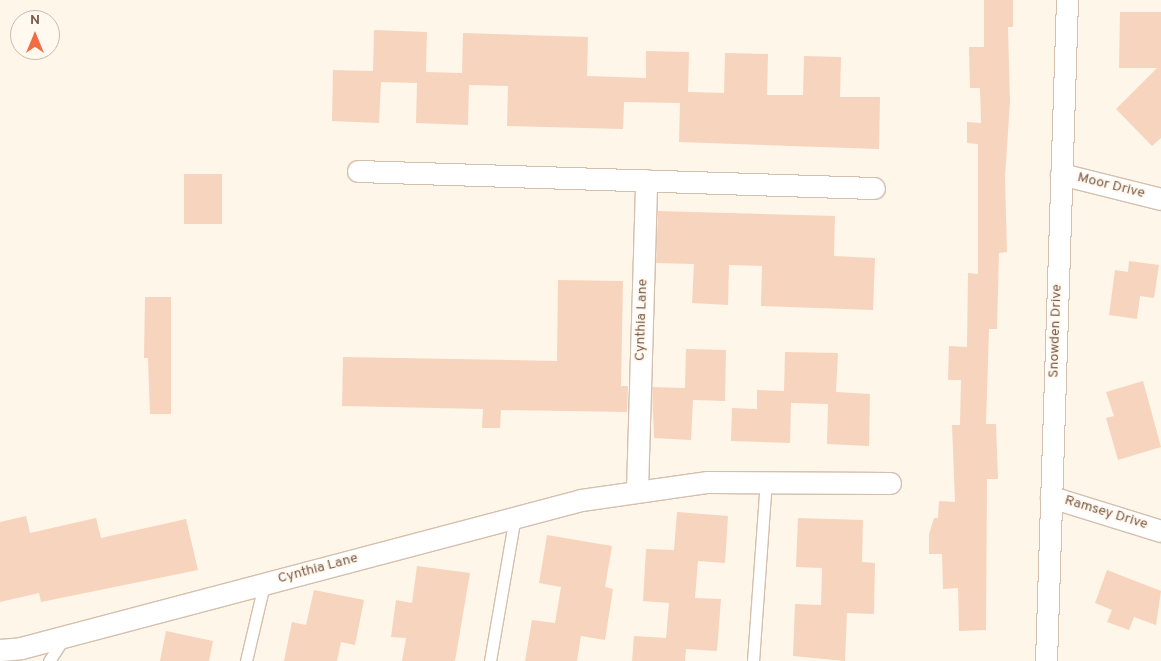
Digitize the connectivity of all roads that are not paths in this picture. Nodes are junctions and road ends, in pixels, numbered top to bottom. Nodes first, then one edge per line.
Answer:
1 (1067, 0) edge
2 (358, 171) dead end
3 (1061, 174) junction
4 (646, 180) junction
5 (874, 188) dead end
6 (1161, 199) edge
7 (766, 480) junction
8 (890, 483) dead end
9 (637, 490) junction
10 (1051, 497) junction
11 (515, 517) junction
12 (1161, 531) edge
13 (264, 584) junction
14 (65, 636) junction
15 (0, 650) edge
16 (49, 661) edge
17 (246, 661) edge
18 (490, 661) edge
19 (754, 661) edge
20 (1046, 661) edge

1 - 3 street, Snowden Drive
2 - 4 street
3 - 6 street, Moor Drive
3 - 10 street, Snowden Drive
4 - 5 street
4 - 9 street, Cynthia Lane
7 - 8 street, Cynthia Lane
7 - 9 street, Cynthia Lane
7 - 19 lane
9 - 11 street, Cynthia Lane
10 - 12 street, Ramsey Drive
10 - 20 street, Snowden Drive
11 - 13 street, Cynthia Lane
11 - 18 lane
13 - 14 street, Cynthia Lane
13 - 17 lane
14 - 15 street, Cynthia Lane
14 - 16 lane

